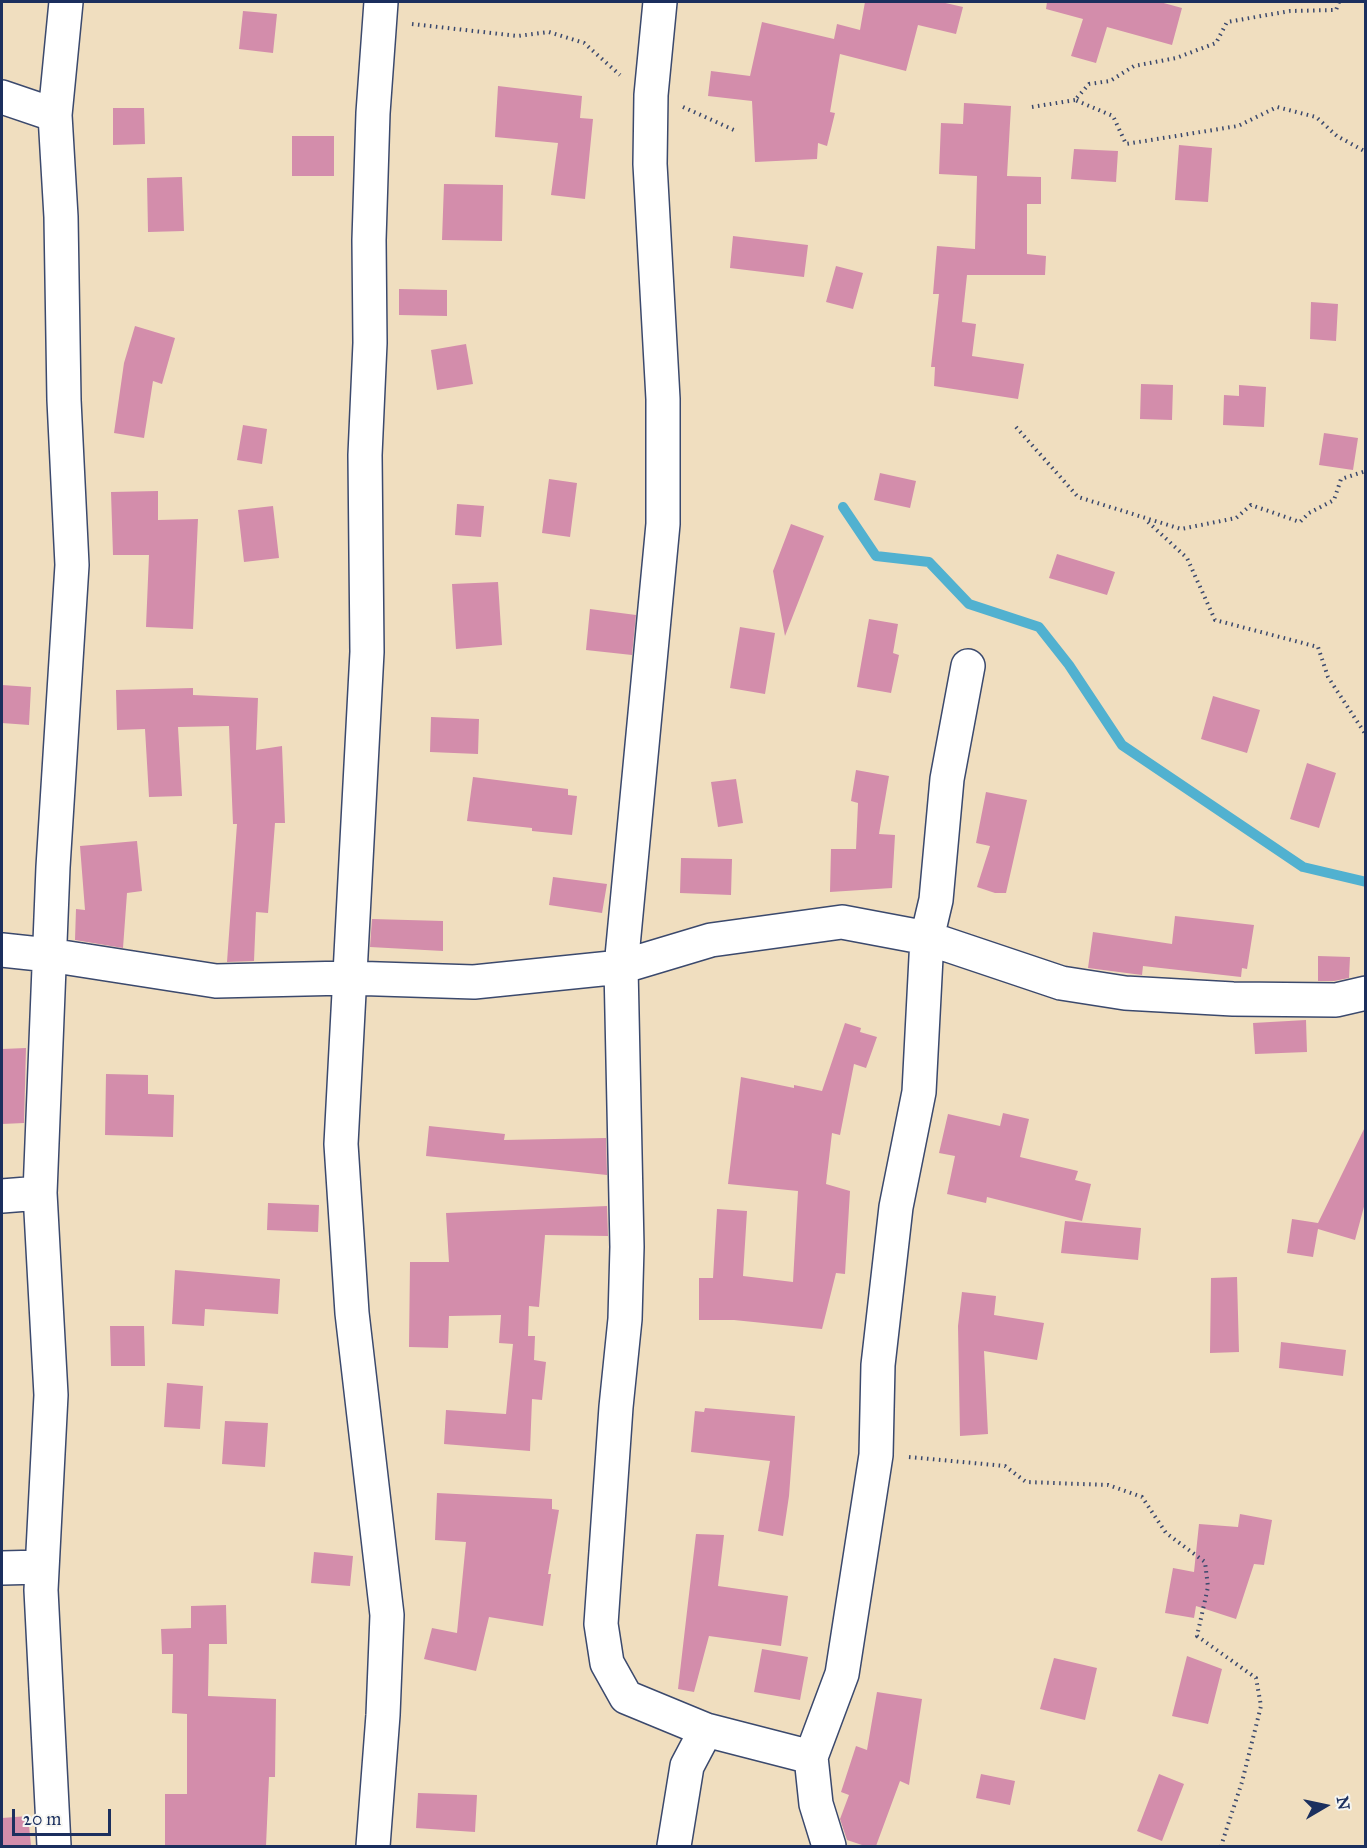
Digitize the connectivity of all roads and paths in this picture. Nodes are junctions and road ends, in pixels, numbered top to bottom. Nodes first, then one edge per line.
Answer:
1 (66, 2) edge
2 (660, 2) edge
3 (1339, 2) edge
4 (379, 13) edge
5 (651, 95) junction
6 (2, 97) edge
7 (1075, 100) junction
8 (1032, 107) dead end
9 (55, 116) junction
10 (734, 130) dead end
11 (1365, 152) edge
12 (1016, 427) dead end
13 (1365, 471) edge
14 (1145, 519) junction
15 (968, 666) dead end
16 (1365, 735) edge
17 (927, 938) junction
18 (2, 950) edge
19 (49, 954) junction
20 (621, 967) junction
21 (348, 978) junction
22 (1365, 993) edge
23 (40, 1193) junction
24 (2, 1196) edge
25 (876, 1455) junction
26 (42, 1567) junction
27 (2, 1568) edge
28 (706, 1730) junction
29 (811, 1757) junction
30 (54, 1846) edge
31 (373, 1846) edge
32 (674, 1846) edge
33 (829, 1846) edge
34 (1221, 1846) edge

1 - 9 street
2 - 5 street
3 - 7 path
4 - 5 path
4 - 21 street
5 - 10 path
5 - 20 street
6 - 9 street
7 - 8 path
7 - 11 path
9 - 19 street
12 - 14 path
13 - 14 path
14 - 16 path
15 - 17 street
17 - 20 street
17 - 22 street
17 - 25 street
18 - 19 street
19 - 21 street
19 - 23 street
20 - 21 street
20 - 28 street
21 - 31 street
23 - 24 street
23 - 26 street
25 - 29 street
25 - 34 path
26 - 27 street
26 - 30 street
28 - 29 street
28 - 32 street
29 - 33 street

